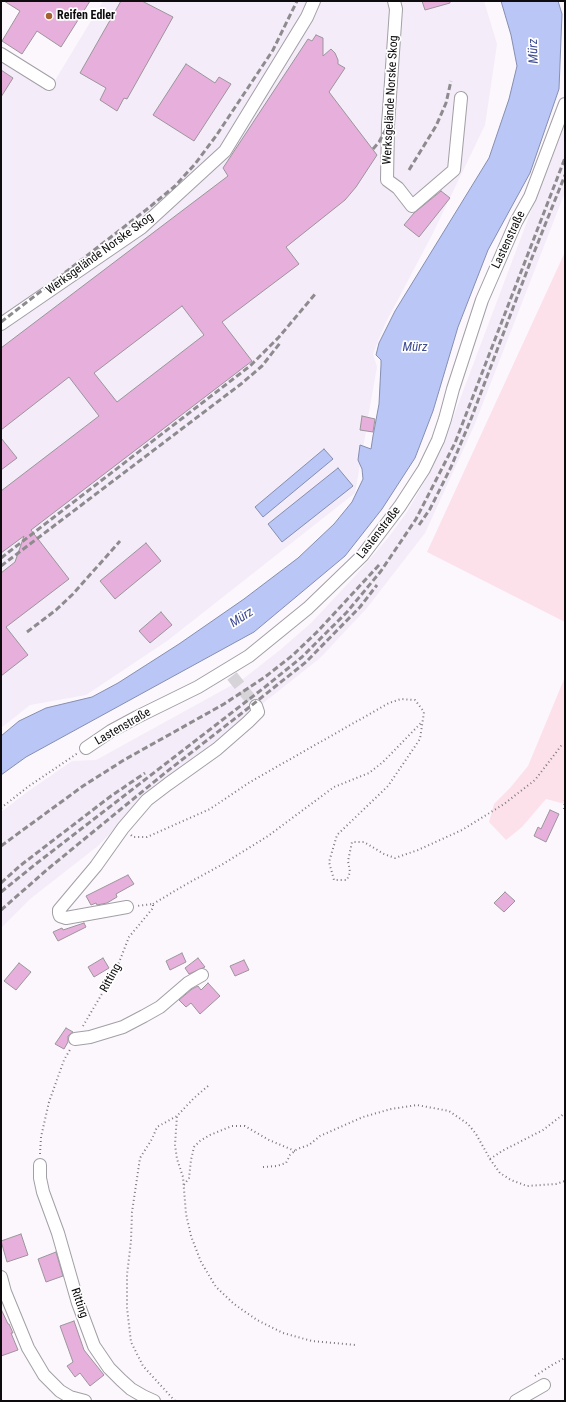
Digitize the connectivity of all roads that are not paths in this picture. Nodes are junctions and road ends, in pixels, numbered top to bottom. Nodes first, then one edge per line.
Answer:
1 (314, 1) edge
2 (394, 1) edge
3 (1, 54) edge
4 (49, 84) dead end
5 (461, 98) dead end
6 (565, 104) edge
7 (1, 324) edge
8 (256, 706) dead end
9 (86, 748) road end
10 (127, 908) road end
11 (202, 975) dead end
12 (75, 1039) road end
13 (40, 1165) road end
14 (1, 1277) edge
15 (544, 1385) dead end
16 (85, 1401) edge
17 (154, 1401) edge
18 (516, 1401) edge

1 - 7 street, Werksgelände Norske Skog
2 - 5 street, Werksgelände Norske Skog
3 - 4 street
6 - 9 street, Lastenstraße
8 - 10 street
11 - 12 street
13 - 17 street, Ritting
14 - 16 street
15 - 18 street

